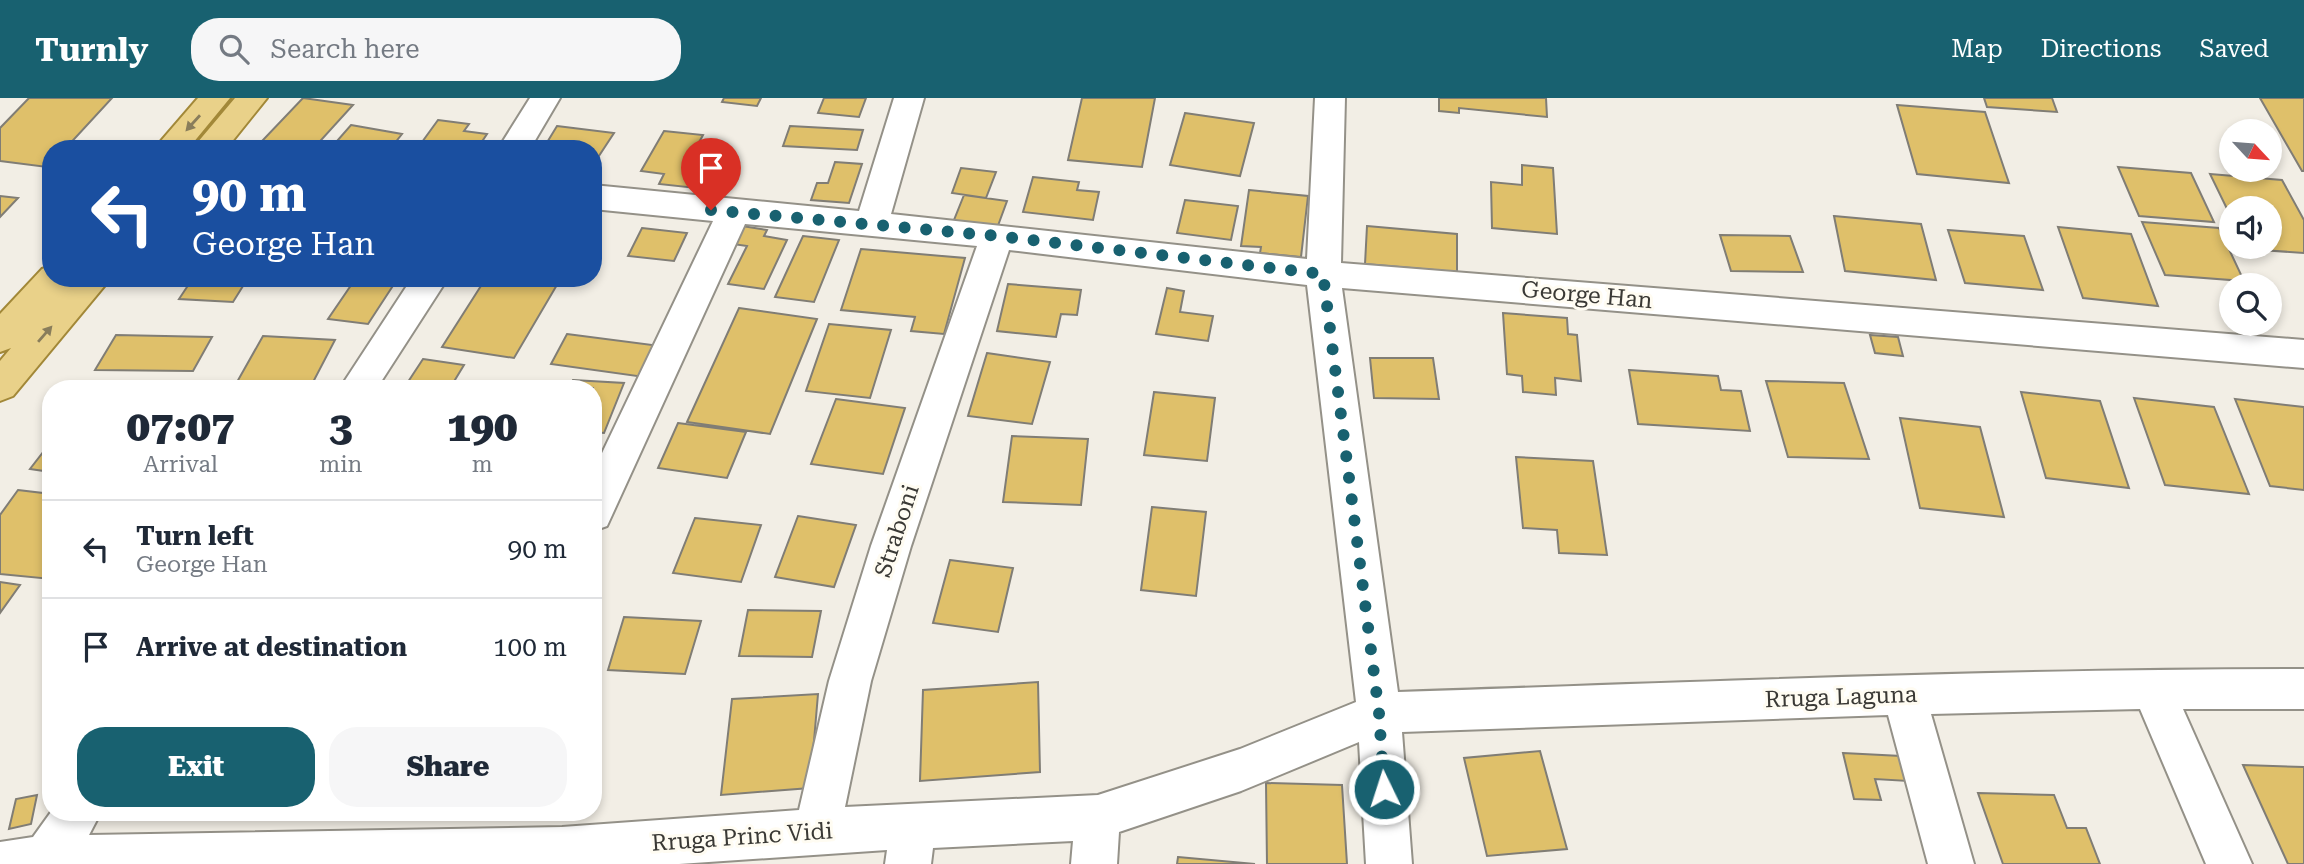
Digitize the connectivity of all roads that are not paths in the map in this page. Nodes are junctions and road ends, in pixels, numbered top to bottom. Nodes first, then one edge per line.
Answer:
1 (215, 98) edge
2 (252, 98) edge
3 (545, 98) edge
4 (908, 98) edge
5 (1331, 98) edge
6 (178, 140) edge
7 (216, 140) edge
8 (519, 140) edge
9 (602, 198) edge
10 (734, 212) junction
11 (871, 225) junction
12 (998, 236) junction
13 (1323, 274) junction
14 (46, 287) edge
15 (86, 287) edge
16 (425, 287) edge
17 (0, 338) edge
18 (2304, 354) edge
19 (363, 380) edge
20 (0, 386) edge
21 (602, 495) edge
22 (2153, 689) junction
23 (2304, 689) edge
24 (1904, 695) junction
25 (1379, 713) junction
26 (1098, 817) junction
27 (72, 821) edge
28 (817, 831) junction
29 (910, 845) edge
30 (560, 857) edge
31 (46, 859) junction
32 (383, 859) edge
33 (2, 864) edge
34 (1094, 864) edge
35 (1389, 864) edge
36 (1951, 864) edge
37 (2229, 864) edge

1 -> 6 main road
2 - 7 main road
3 - 8 street
4 - 11 street
5 - 13 street
9 - 10 street, George Han
10 - 11 street, George Han
10 - 21 street
11 - 12 street, George Han
12 - 13 street, George Han
12 - 28 street, Straboni
13 - 18 street, George Han
13 - 25 street
14 - 17 main road
20 -> 15 main road
16 - 19 street
22 - 23 street, Rruga Laguna
22 - 24 street, Rruga Laguna
22 - 37 street
24 - 25 street, Rruga Laguna
24 - 36 street
25 - 26 street, Rruga Princ Vidi
25 - 35 street
26 - 29 street, Rruga Princ Vidi
26 - 34 street
27 - 31 street
28 - 29 street, Rruga Princ Vidi
28 - 30 street, Rruga Princ Vidi
30 - 32 street, Rruga Princ Vidi
31 - 32 street, Rruga Princ Vidi
31 - 33 street, Rruga Princ Vidi

